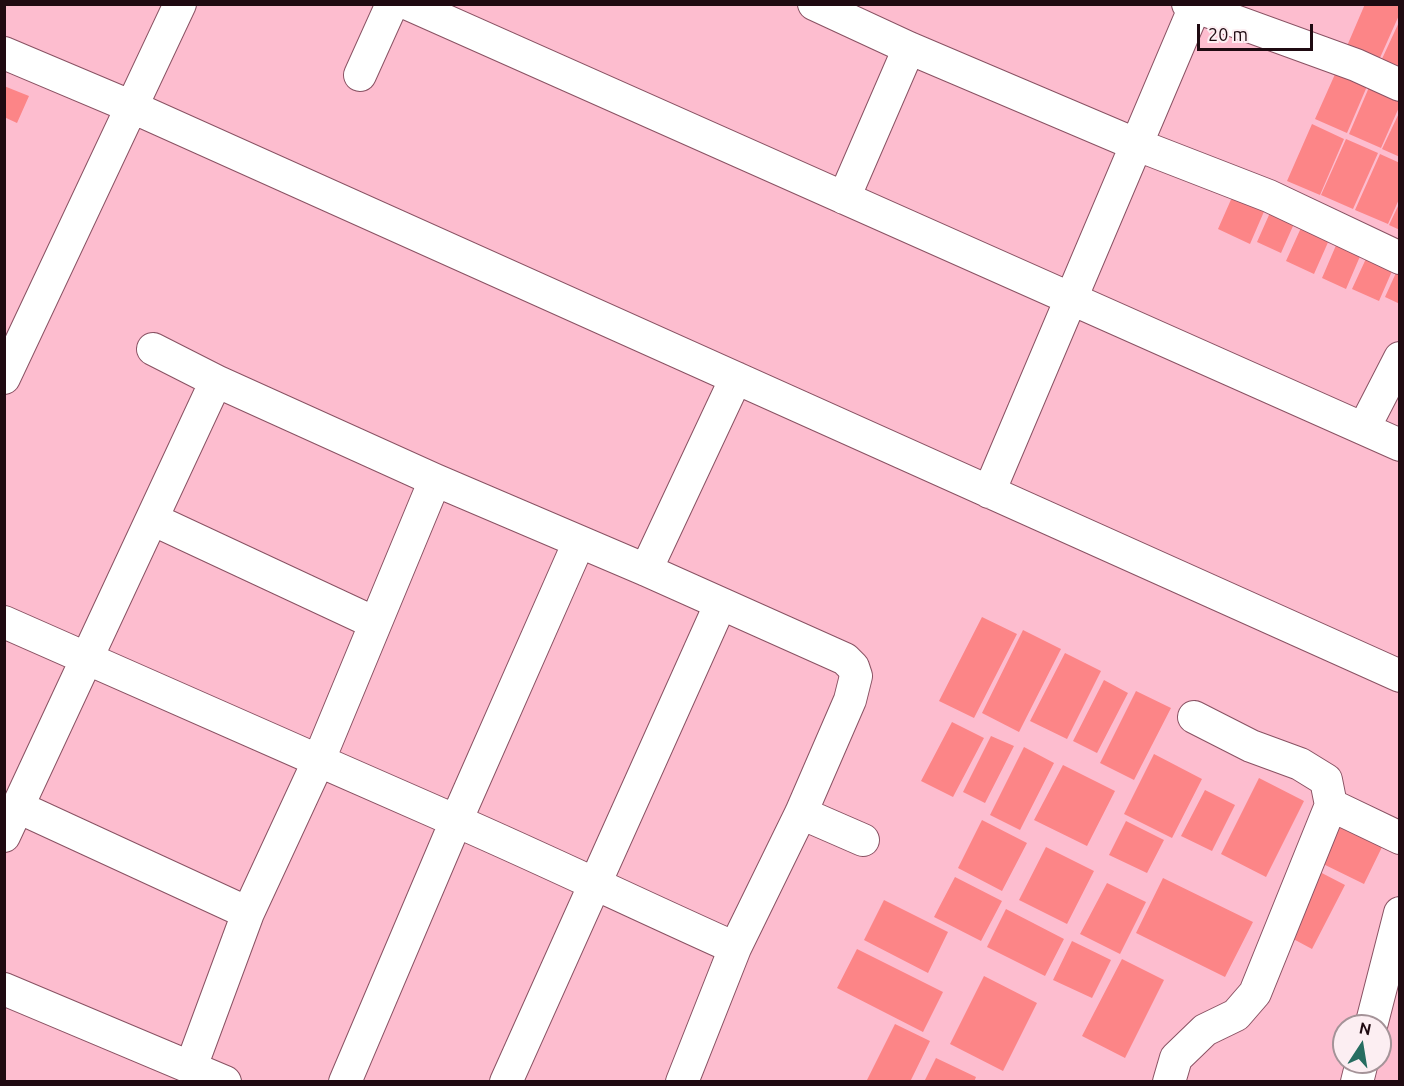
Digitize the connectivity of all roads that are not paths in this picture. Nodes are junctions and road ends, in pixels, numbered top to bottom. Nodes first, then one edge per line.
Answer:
1 (180, 4) edge
2 (392, 4) edge
3 (408, 4) edge
4 (814, 4) edge
5 (1193, 6) edge
6 (909, 48) junction
7 (4, 53) edge
8 (360, 75) dead end
9 (1400, 85) edge
10 (132, 108) junction
11 (1136, 144) junction
12 (844, 198) junction
13 (1400, 258) edge
14 (1072, 299) junction
15 (153, 349) dead end
16 (1400, 358) edge
17 (4, 378) edge
18 (736, 378) junction
19 (216, 381) junction
20 (1364, 428) junction
21 (1400, 445) edge
22 (435, 480) junction
23 (989, 492) junction
24 (152, 519) junction
25 (579, 543) junction
26 (646, 570) junction
27 (720, 605) junction
28 (4, 622) edge
29 (375, 623) junction
30 (86, 659) junction
31 (1400, 676) edge
32 (1194, 717) dead end
33 (318, 762) junction
34 (1331, 805) junction
35 (18, 807) junction
36 (801, 813) junction
37 (456, 821) junction
38 (4, 836) edge
39 (1400, 838) edge
40 (863, 840) dead end
41 (595, 885) junction
42 (248, 913) junction
43 (1400, 914) edge
44 (735, 948) junction
45 (4, 989) edge
46 (1374, 1014) edge
47 (191, 1067) junction
48 (225, 1082) edge
49 (345, 1082) edge
50 (506, 1082) edge
51 (682, 1082) edge
52 (1169, 1082) edge

1 - 10 street
2 - 8 street
3 - 12 street
4 - 6 street
5 - 9 street
5 - 11 street
6 - 11 street
6 - 12 street
7 - 10 street
10 - 17 street
10 - 18 street
11 - 13 street
11 - 14 street
12 - 14 street
14 - 20 street
14 - 23 street
15 - 19 street
16 - 20 street
18 - 23 street
18 - 26 street
19 - 22 street
19 - 24 street
20 - 21 street
22 - 25 street
22 - 29 street
23 - 31 street
24 - 29 street
24 - 30 street
25 - 26 street
25 - 37 street
26 - 27 street
27 - 36 street
27 - 41 street
28 - 30 street
29 - 33 street
30 - 33 street
30 - 35 street
32 - 34 street
33 - 37 street
33 - 42 street
34 - 39 street
34 - 52 street
35 - 38 street
35 - 42 street
36 - 40 street
36 - 44 street
37 - 41 street
37 - 49 street
41 - 44 street
41 - 50 street
42 - 47 street
43 - 46 street
44 - 51 street
45 - 47 street
47 - 48 street

